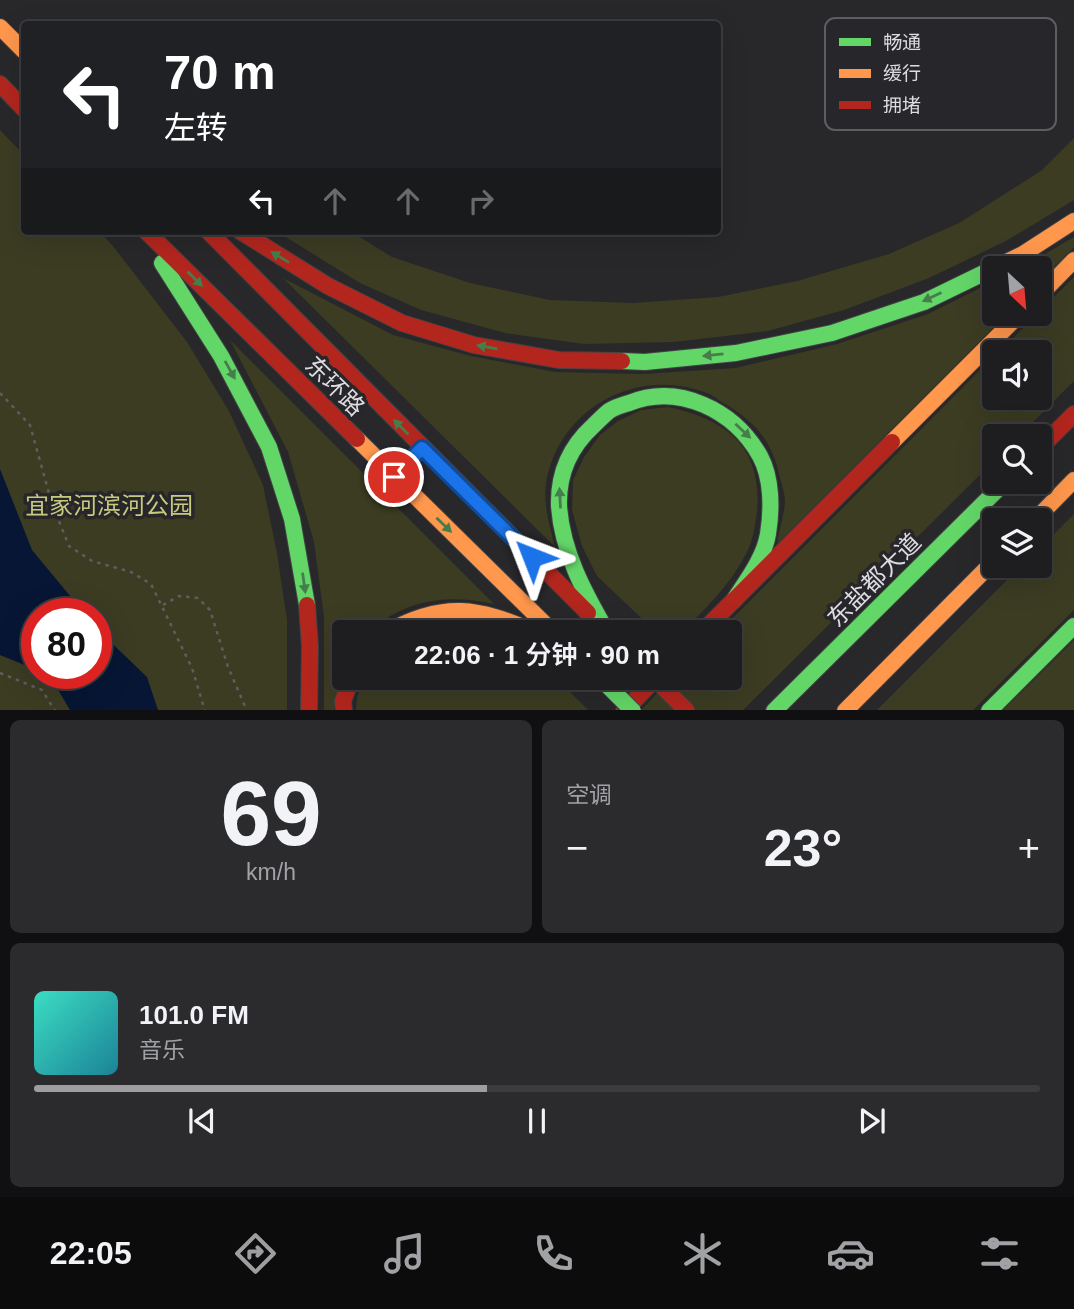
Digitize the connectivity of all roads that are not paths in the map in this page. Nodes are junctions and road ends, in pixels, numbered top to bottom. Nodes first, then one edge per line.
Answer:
1 (0, 27) edge
2 (21, 48) edge
3 (0, 84) edge
4 (21, 105) edge
5 (1074, 221) edge
6 (142, 235) edge
7 (151, 235) edge
8 (211, 235) edge
9 (246, 235) edge
10 (1019, 256) edge
11 (1074, 260) edge
12 (982, 274) edge
13 (1052, 283) edge
14 (1008, 326) edge
15 (1074, 414) edge
16 (1052, 436) edge
17 (408, 462) junction
18 (1074, 481) edge
19 (993, 494) edge
20 (1047, 508) edge
21 (982, 573) edge
22 (734, 600) junction
23 (408, 620) edge
24 (500, 620) edge
25 (543, 620) edge
26 (593, 620) edge
27 (600, 620) edge
28 (714, 620) edge
29 (1074, 626) edge
30 (348, 690) edge
31 (612, 690) edge
32 (643, 690) edge
33 (668, 690) edge
34 (309, 710) edge
35 (344, 710) edge
36 (624, 710) edge
37 (633, 710) edge
38 (687, 710) edge
39 (774, 710) edge
40 (845, 710) edge
41 (989, 710) edge

1 - 2 highway
3 - 4 highway
5 - 10 highway
6 -> 34 highway
7 -> 17 highway, 东环路
17 -> 8 highway, 东环路
12 -> 9 highway
11 - 13 highway
14 - 22 highway
15 - 16 highway
17 -> 25 highway, 东环路
17 - 26 highway, 东环路
18 - 20 highway
19 - 39 highway, 东盐都大道
21 - 40 highway
27 -> 22 highway
22 - 28 highway
23 - 24 highway
29 - 41 highway
30 - 35 highway
31 - 37 highway, bridge
32 - 36 highway
33 - 38 highway, bridge

